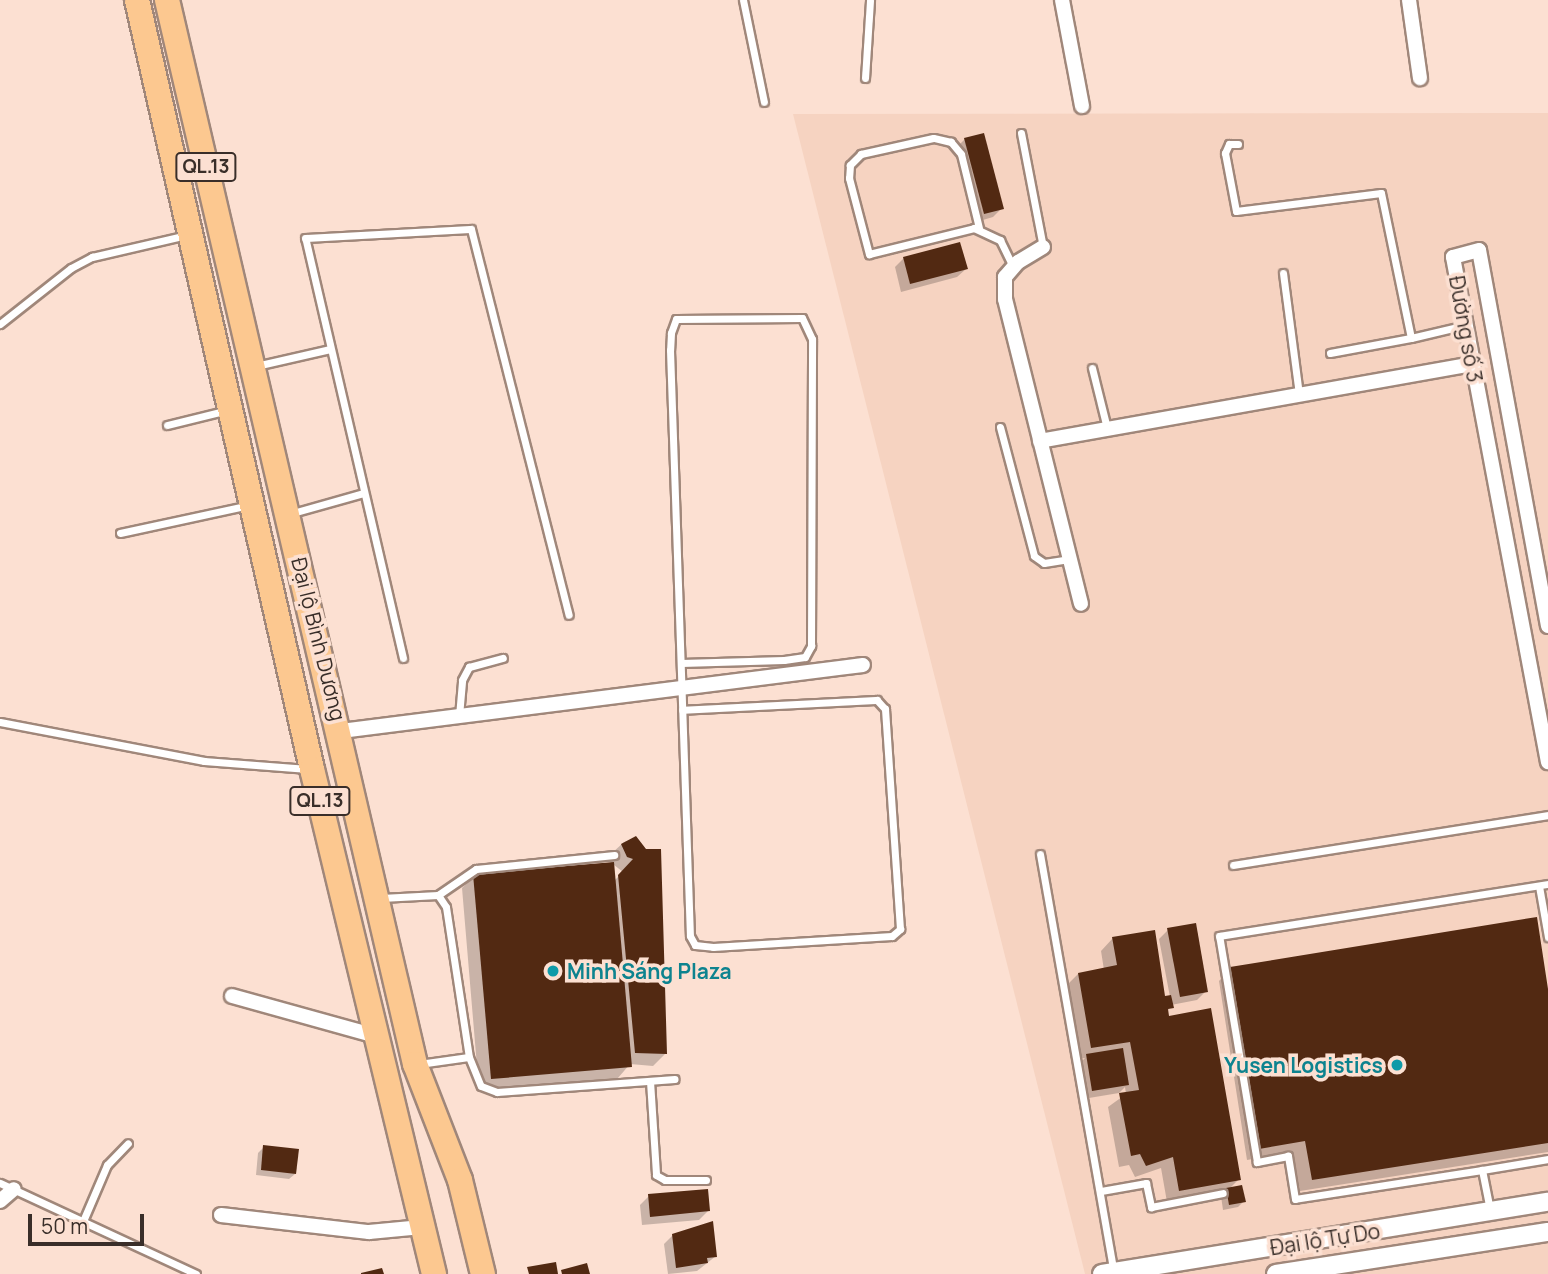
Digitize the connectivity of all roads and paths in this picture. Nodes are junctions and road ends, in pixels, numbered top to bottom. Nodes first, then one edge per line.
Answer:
1 (137, 0) edge
2 (167, 0) edge
3 (743, 0) edge
4 (870, 0) edge
5 (1062, 0) edge
6 (1409, 0) edge
7 (865, 78) dead end
8 (1420, 78) dead end
9 (764, 102) dead end
10 (1082, 106) dead end
11 (1021, 133) dead end
12 (1238, 144) dead end
13 (979, 228) junction
14 (190, 234) junction
15 (1043, 247) joint
16 (1013, 268) junction
17 (1283, 273) dead end
18 (0, 324) edge
19 (1467, 325) junction
20 (1411, 338) junction
21 (330, 349) junction
22 (1330, 353) dead end
23 (1472, 364) junction
24 (254, 366) junction
25 (1092, 368) dead end
26 (1299, 395) junction
27 (231, 409) junction
28 (167, 425) dead end
29 (1000, 427) dead end
30 (1107, 428) junction
31 (1040, 441) junction
32 (363, 493) junction
33 (253, 504) junction
34 (288, 514) junction
35 (120, 533) dead end
36 (1069, 559) junction
37 (1516, 581) junction
38 (1544, 581) edge
39 (1081, 604) dead end
40 (569, 615) dead end
41 (1548, 626) edge
42 (403, 658) dead end
43 (503, 658) dead end
44 (681, 663) junction
45 (863, 665) dead end
46 (681, 688) junction
47 (682, 710) junction
48 (458, 716) junction
49 (0, 722) edge
50 (341, 731) junction
51 (1548, 762) edge
52 (312, 769) junction
53 (1548, 815) edge
54 (1040, 854) dead end
55 (614, 855) dead end
56 (1233, 866) dead end
57 (1548, 884) edge
58 (1539, 886) junction
59 (439, 895) junction
60 (377, 899) junction
61 (1548, 937) edge
62 (232, 996) dead end
63 (376, 1036) junction
64 (469, 1057) junction
65 (415, 1065) junction
66 (675, 1079) dead end
67 (650, 1081) junction
68 (128, 1143) dead end
69 (1548, 1159) edge
70 (1482, 1170) junction
71 (706, 1180) dead end
72 (7, 1186) edge
73 (1101, 1191) junction
74 (1223, 1194) dead end
75 (0, 1201) edge
76 (1548, 1202) edge
77 (1490, 1210) junction
78 (221, 1215) dead end
79 (83, 1221) junction
80 (422, 1227) junction
81 (1548, 1231) edge
82 (1108, 1273) edge
83 (196, 1274) edge
84 (434, 1274) edge
85 (482, 1274) edge
86 (1276, 1274) edge

1 - 14 highway, Đại lộ Bình Dương / QL.13
2 - 24 highway, Đại lộ Bình Dương / QL.13
3 - 9 lane
4 - 7 lane
5 - 10 street
6 - 8 street
11 - 15 lane
12 - 20 lane
13 - 13 lane
13 - 16 lane
14 - 18 lane
14 - 27 highway, Đại lộ Bình Dương / QL.13
15 - 16 street
16 - 31 street
17 - 26 lane
19 - 20 lane
19 - 23 street, Đường số 3
19 - 38 street, Đường số 3
20 - 22 lane
21 - 24 lane
21 - 32 lane
21 - 40 lane
23 - 26 street
23 - 37 street, Đường số 3
24 - 34 highway, Đại lộ Bình Dương / QL.13
25 - 30 lane
26 - 30 street
27 - 28 lane
27 - 33 highway, Đại lộ Bình Dương / QL.13
29 - 36 lane
30 - 31 street
31 - 36 street
32 - 34 lane
32 - 42 lane
33 - 35 lane
33 - 52 highway, Đại lộ Bình Dương / QL.13
34 - 50 highway, Đại lộ Bình Dương / QL.13
36 - 39 street
37 - 38 street
37 - 51 street, Đường số 3
38 - 41 street, Đường số 3
43 - 48 lane
44 - 44 lane
44 - 46 lane
45 - 46 street
46 - 47 lane
46 - 48 street
47 - 47 lane
48 - 50 street
49 - 52 lane
50 - 60 highway, Đại lộ Bình Dương / QL.13
52 - 63 highway, Đại lộ Bình Dương / QL.13
53 - 56 lane
54 - 73 lane
55 - 59 lane
57 - 58 lane
58 - 61 lane
58 - 70 lane
59 - 60 lane
59 - 64 lane
60 - 65 highway, Đại lộ Bình Dương / QL.13
62 - 63 street
63 - 80 highway, Đại lộ Bình Dương / QL.13
64 - 65 lane
64 - 67 lane
65 - 85 highway, Đại lộ Bình Dương / QL.13
66 - 67 lane
67 - 71 lane
68 - 79 lane
69 - 70 lane
70 - 77 lane
72 - 75 street
72 - 79 lane
73 - 74 lane
73 - 82 lane
76 - 77 street, Đại lộ Tự Do
77 - 82 street, Đại lộ Tự Do
78 - 80 street
79 - 83 lane
80 - 84 highway, Đại lộ Bình Dương / QL.13
81 - 86 street, Đại lộ Tự Do

